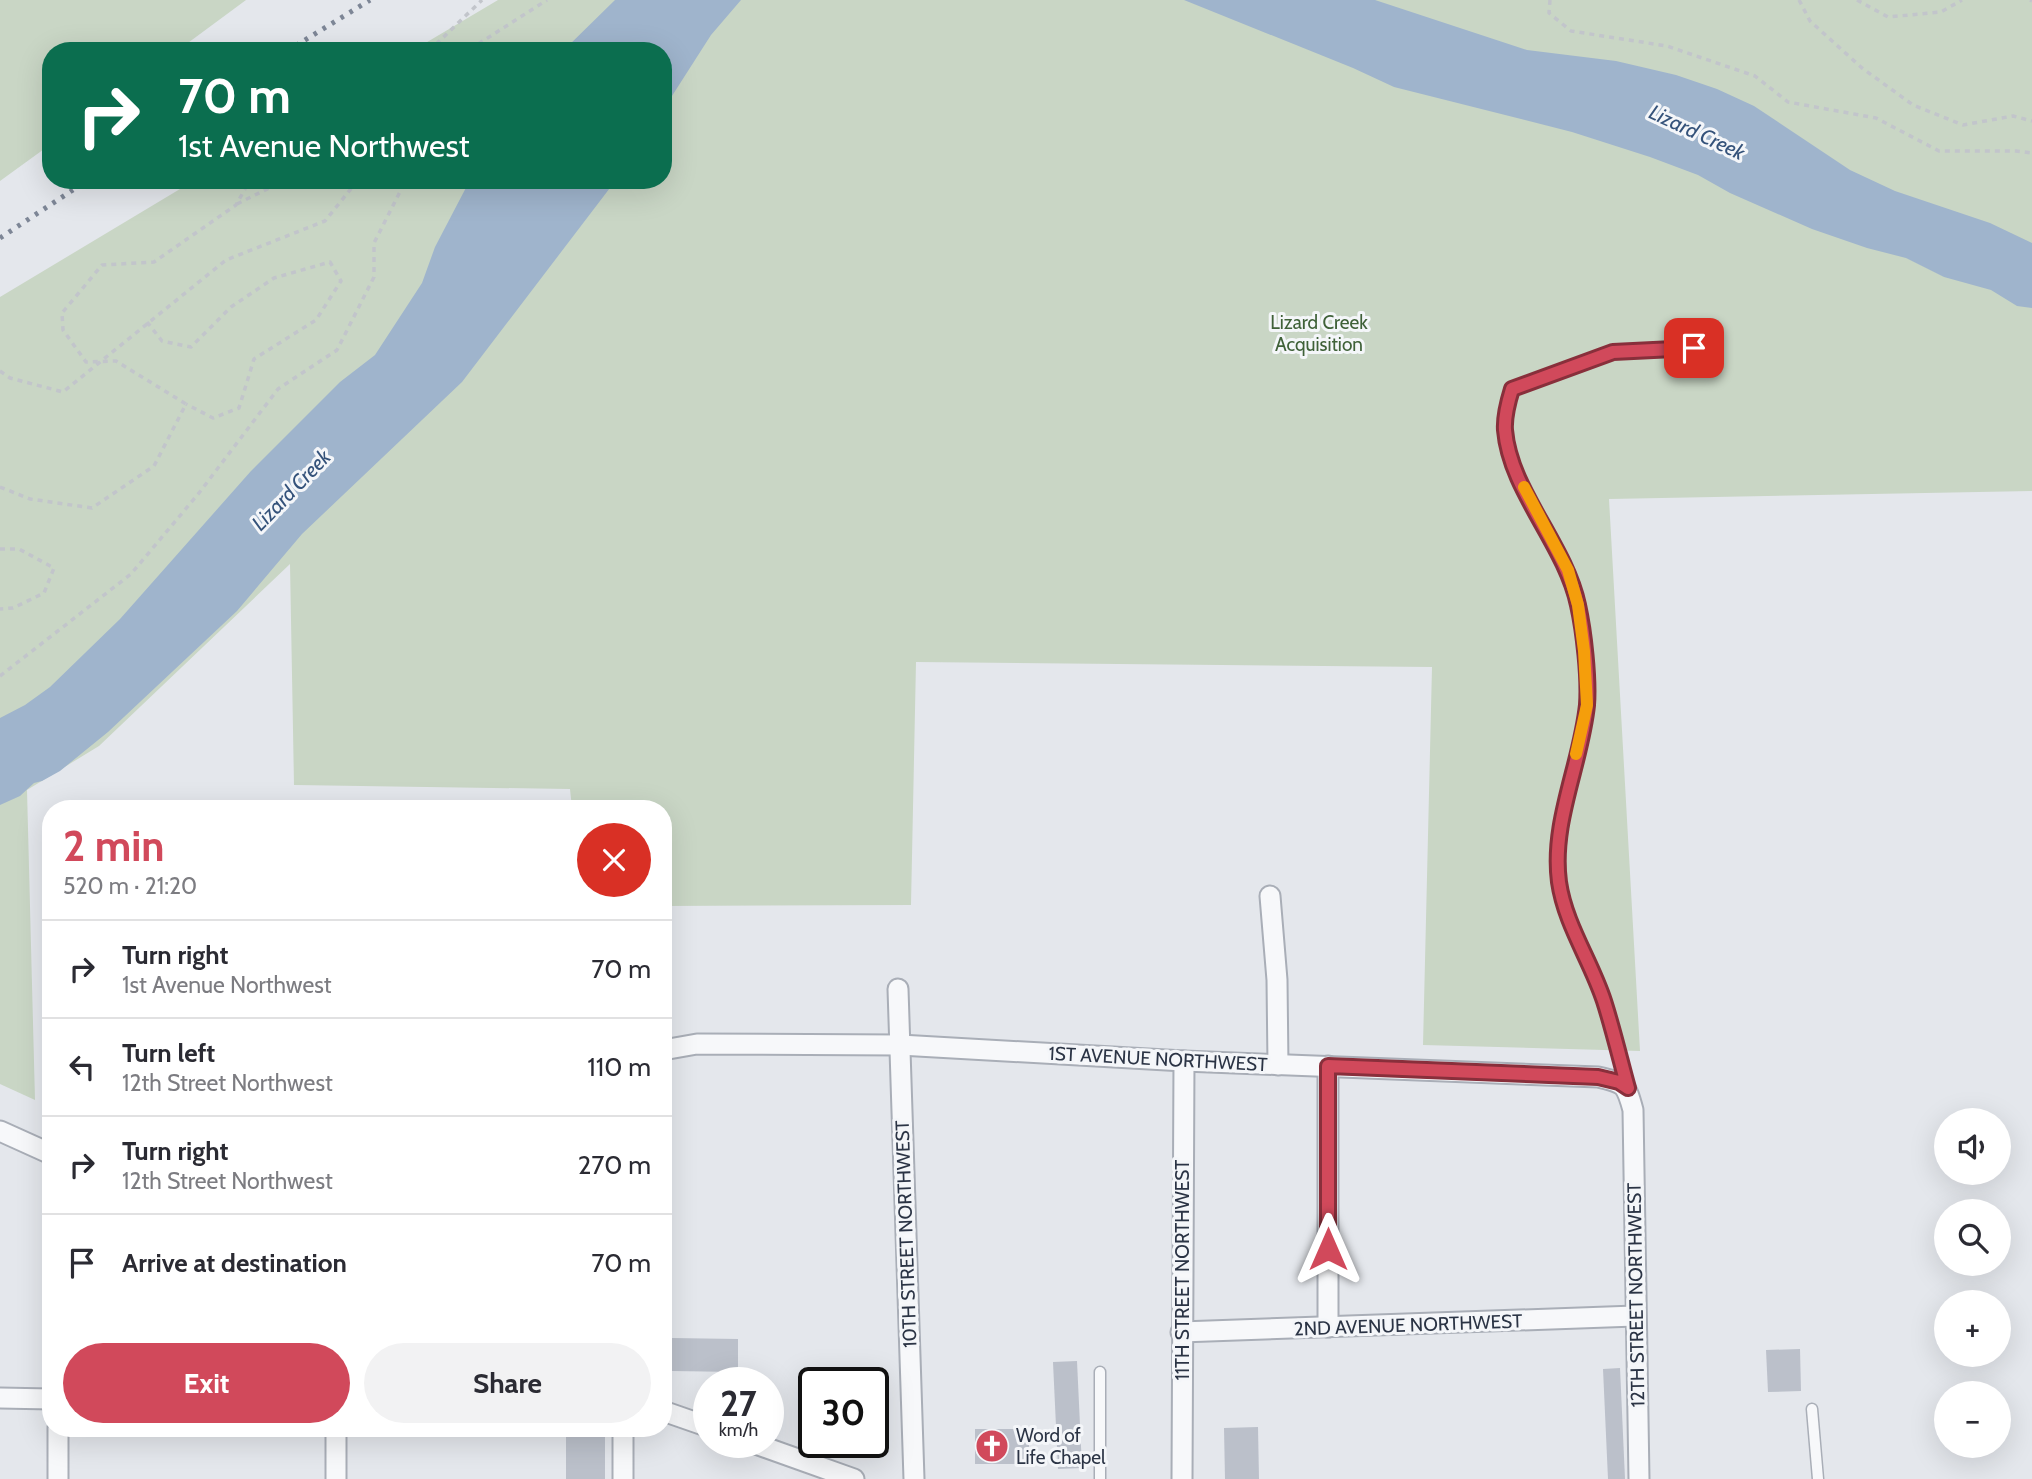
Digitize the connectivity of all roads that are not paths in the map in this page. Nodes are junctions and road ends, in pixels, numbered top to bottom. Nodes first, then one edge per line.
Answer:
1 (1694, 348) dead end
2 (1270, 896) dead end
3 (898, 989) dead end
4 (900, 1045) junction
5 (672, 1048) edge
6 (1184, 1061) junction
7 (1278, 1065) junction
8 (1328, 1066) junction
9 (1628, 1088) junction
10 (0, 1131) edge
11 (42, 1150) edge
12 (1635, 1316) junction
13 (1328, 1327) junction
14 (1181, 1332) junction
15 (1100, 1372) dead end
16 (0, 1398) edge
17 (42, 1399) edge
18 (1812, 1409) dead end
19 (672, 1414) edge
20 (693, 1421) edge
21 (58, 1437) edge
22 (336, 1437) edge
23 (623, 1437) edge
24 (784, 1454) edge
25 (58, 1479) edge
26 (336, 1479) edge
27 (623, 1479) edge
28 (854, 1479) edge
29 (914, 1479) edge
30 (1100, 1479) edge
31 (1182, 1479) edge
32 (1639, 1479) edge
33 (1818, 1479) edge

1 - 9 lane
2 - 7 street
3 - 4 street, 10TH STREET NORTHWEST
4 - 5 street, 1ST AVENUE NORTHWEST
4 - 6 street, 1ST AVENUE NORTHWEST
4 - 29 street, 10TH STREET NORTHWEST
6 - 7 street, 1ST AVENUE NORTHWEST
6 - 14 street, 11TH STREET NORTHWEST
7 - 8 street, 1ST AVENUE NORTHWEST
8 - 9 street, 1ST AVENUE NORTHWEST
8 - 13 street
9 - 12 street, 12TH STREET NORTHWEST
10 - 11 street
12 - 13 street, 2ND AVENUE NORTHWEST
12 - 32 street, 12TH STREET NORTHWEST
13 - 14 street, 2ND AVENUE NORTHWEST
14 - 31 street, 11TH STREET NORTHWEST
15 - 30 lane
16 - 17 street
18 - 33 lane
19 - 20 street
21 - 25 street
22 - 26 street
23 - 27 street
24 - 28 street

